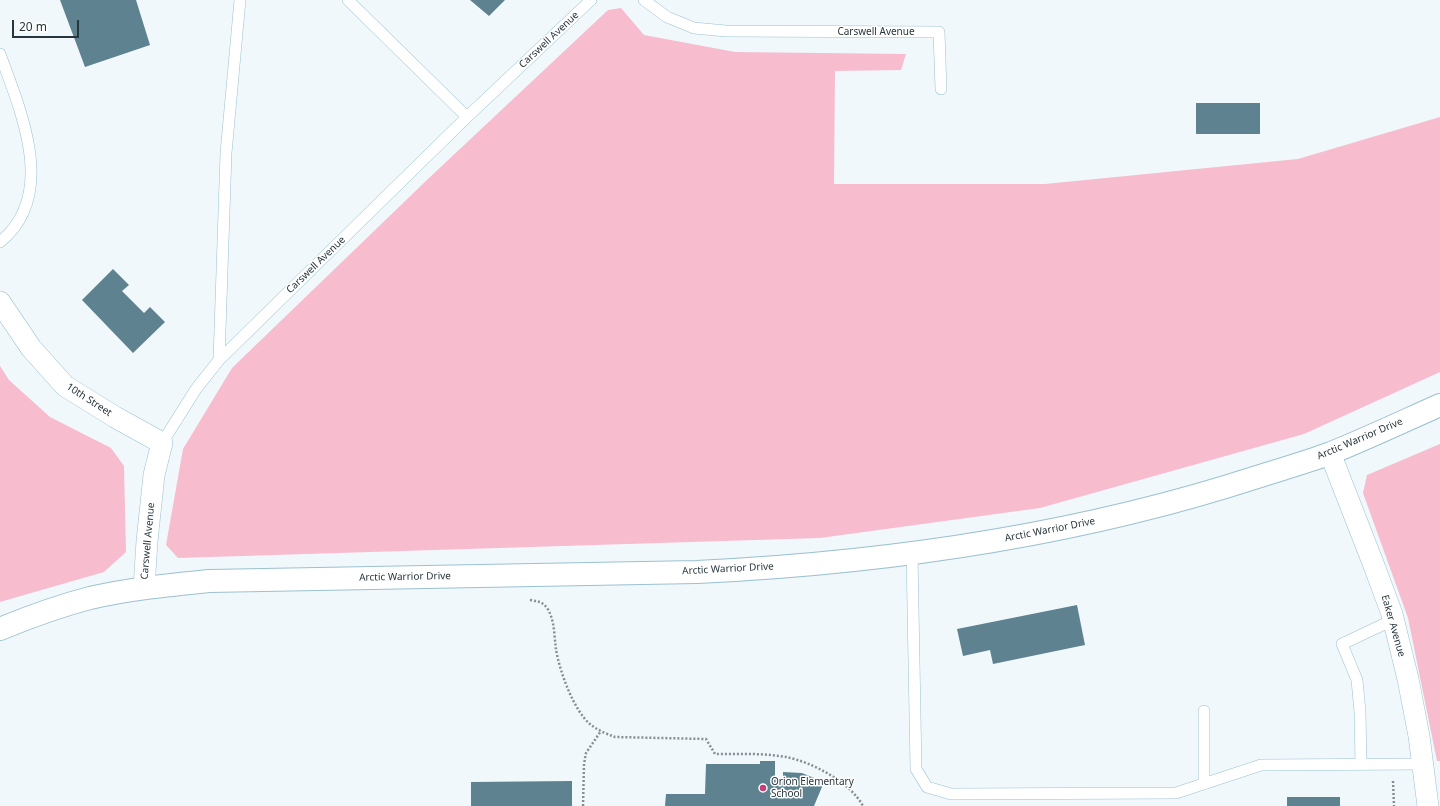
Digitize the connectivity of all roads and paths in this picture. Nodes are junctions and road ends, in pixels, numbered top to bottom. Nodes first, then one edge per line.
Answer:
1 (240, 0) edge
2 (348, 0) edge
3 (591, 0) edge
4 (644, 0) edge
5 (0, 54) edge
6 (941, 89) dead end
7 (467, 117) junction
8 (0, 242) edge
9 (0, 302) edge
10 (219, 360) junction
11 (1440, 405) edge
12 (162, 443) junction
13 (1330, 453) junction
14 (912, 553) junction
15 (144, 588) junction
16 (530, 600) dead end
17 (1393, 620) junction
18 (0, 629) edge
19 (1204, 712) dead end
20 (601, 731) junction
21 (1361, 764) junction
22 (1423, 764) junction
23 (1393, 781) dead end
24 (1204, 784) junction
25 (583, 806) edge
26 (862, 806) edge
27 (1394, 806) edge
28 (1428, 806) edge

1 - 10 lane
2 - 7 lane
3 - 7 lane, Carswell Avenue
4 - 6 lane, Carswell Avenue
5 - 8 lane
7 - 10 lane, Carswell Avenue
9 - 12 street, 10th Street
10 - 12 lane, Carswell Avenue
11 - 13 main road, Arctic Warrior Drive
12 - 15 street, Carswell Avenue
13 - 14 main road, Arctic Warrior Drive
13 - 17 street, Eaker Avenue
14 - 15 main road, Arctic Warrior Drive
14 - 24 lane
15 - 18 main road, Arctic Warrior Drive
16 - 20 path
17 - 21 lane
17 - 22 street, Eaker Avenue
19 - 24 lane
20 - 25 path
20 - 26 path
21 - 22 lane
21 - 24 lane
22 - 28 street, Eaker Avenue
23 - 27 path

